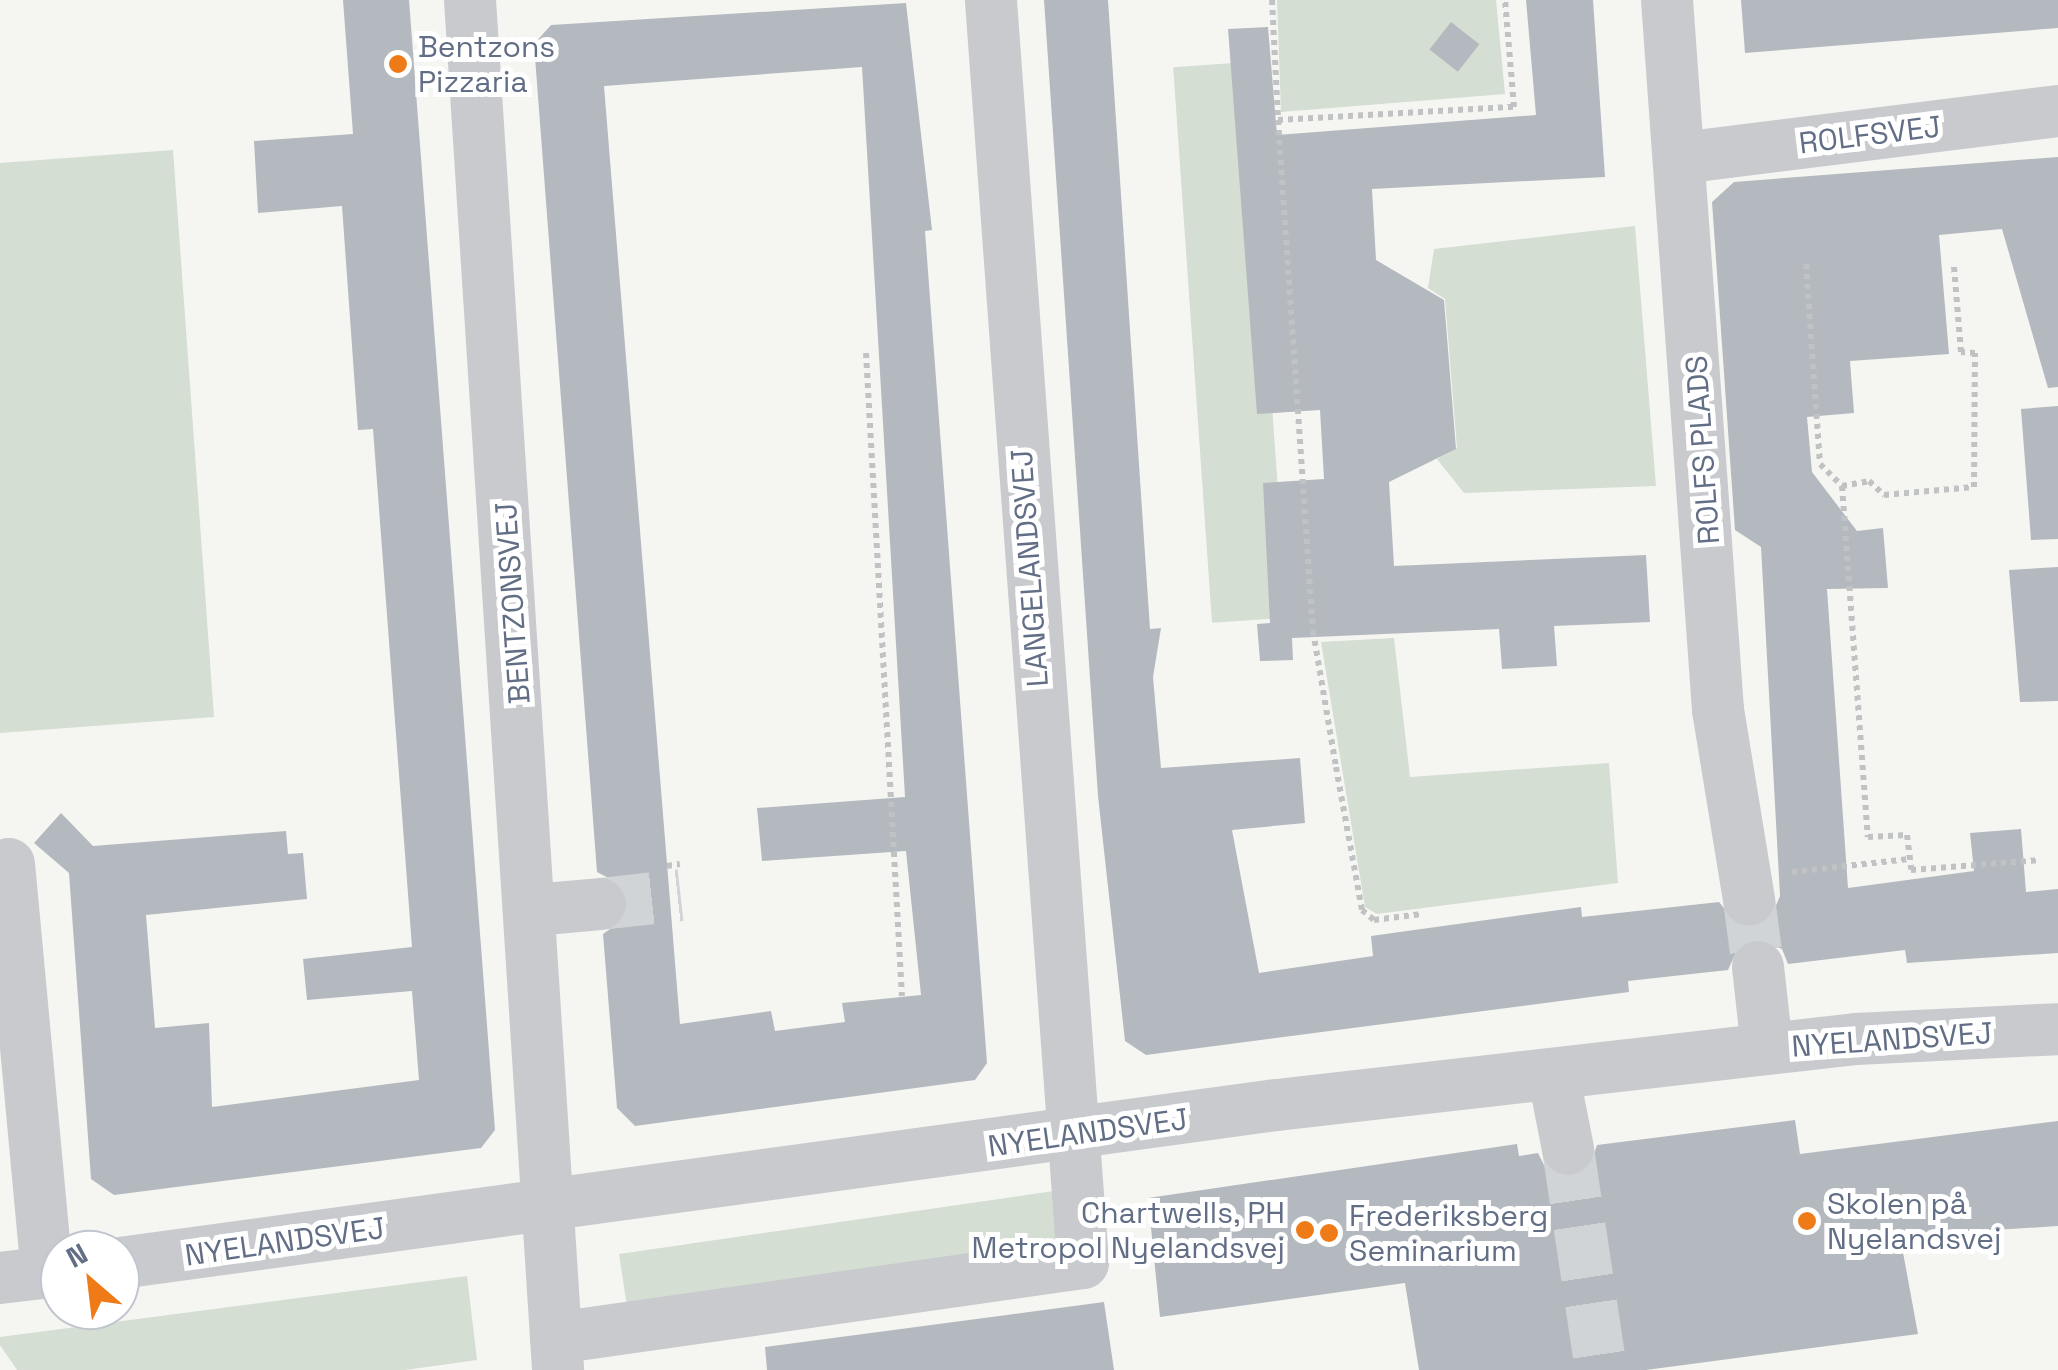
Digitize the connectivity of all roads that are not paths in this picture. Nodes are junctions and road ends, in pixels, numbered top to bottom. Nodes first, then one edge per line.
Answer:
1 (470, 0) edge
2 (991, 0) edge
3 (1667, 0) edge
4 (2058, 111) edge
5 (1681, 158) junction
6 (9, 864) dead end
7 (1747, 889) tunnel mouth
8 (600, 904) tunnel mouth
9 (534, 910) junction
10 (1758, 967) tunnel mouth
11 (2058, 1029) edge
12 (1766, 1049) junction
13 (1554, 1078) junction
14 (1069, 1136) junction
15 (1568, 1149) tunnel mouth
16 (555, 1206) junction
17 (140, 1260) edge
18 (36, 1274) edge
19 (557, 1354) edge

1 - 9 street, BENTZONSVEJ
2 - 14 street, LANGELANDSVEJ
3 - 5 street, ROLFS PLADS
4 - 5 street, ROLFSVEJ
5 - 7 street, ROLFS PLADS
6 - 18 street
8 - 9 street
9 - 16 street, BENTZONSVEJ
10 - 12 street
11 - 12 street, NYELANDSVEJ
12 - 13 street, NYELANDSVEJ
13 - 14 street, NYELANDSVEJ
13 - 15 street
14 - 16 street, NYELANDSVEJ
14 - 19 street, LANGELANDSVEJ
16 - 17 street, NYELANDSVEJ
16 - 19 street, BENTZONSVEJ

